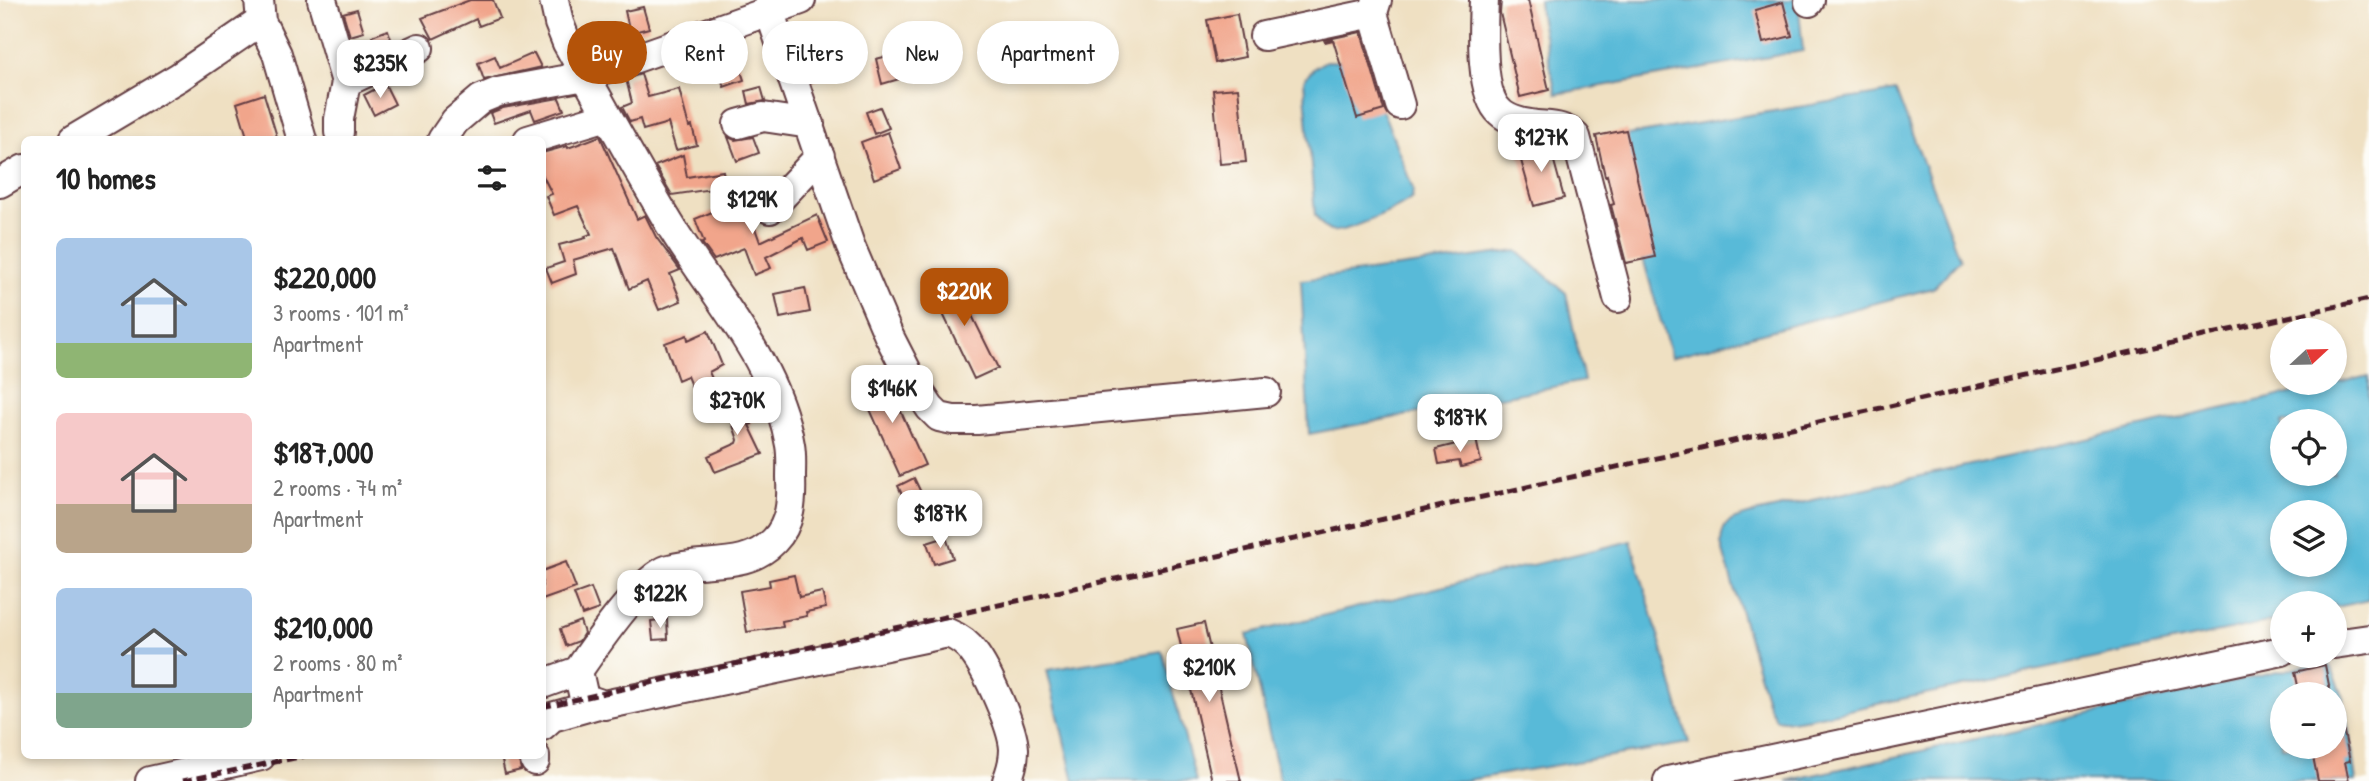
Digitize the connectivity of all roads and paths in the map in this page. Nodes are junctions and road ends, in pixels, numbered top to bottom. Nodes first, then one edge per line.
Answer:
1 (323, 0) edge
2 (554, 0) edge
3 (801, 0) edge
4 (1484, 0) edge
5 (770, 6) edge
6 (1375, 6) edge
7 (260, 10) edge
8 (1264, 36) dead end
9 (567, 39) edge
10 (419, 48) dead end
11 (647, 53) edge
12 (567, 79) edge
13 (346, 82) junction
14 (589, 84) edge
15 (1400, 105) dead end
16 (607, 116) junction
17 (738, 124) dead end
18 (810, 124) junction
19 (339, 132) dead end
20 (80, 136) edge
21 (301, 136) edge
22 (445, 136) edge
23 (541, 136) edge
24 (820, 156) junction
25 (21, 171) edge
26 (0, 183) edge
27 (770, 209) dead end
28 (1618, 298) dead end
29 (1266, 392) dead end
30 (2369, 639) edge
31 (2347, 642) edge
32 (2270, 654) edge
33 (578, 671) junction
34 (546, 683) edge
35 (598, 705) junction
36 (546, 722) edge
37 (248, 759) edge
38 (150, 781) edge
39 (1007, 781) edge
40 (1668, 781) edge

1 - 13 street
2 - 9 street
3 - 5 street
4 - 28 street
5 - 11 street
5 - 18 street
6 - 8 street
6 - 15 street
7 - 20 street
7 - 21 street
10 - 13 street
12 - 22 street
13 - 19 street
14 - 16 street
16 - 23 street
16 - 33 street
17 - 18 street
18 - 24 street
24 - 27 street
24 - 29 street
25 - 26 street
30 - 31 street
32 - 40 street
33 - 34 street
33 - 35 street
35 - 36 street
35 - 39 street
37 - 38 street

